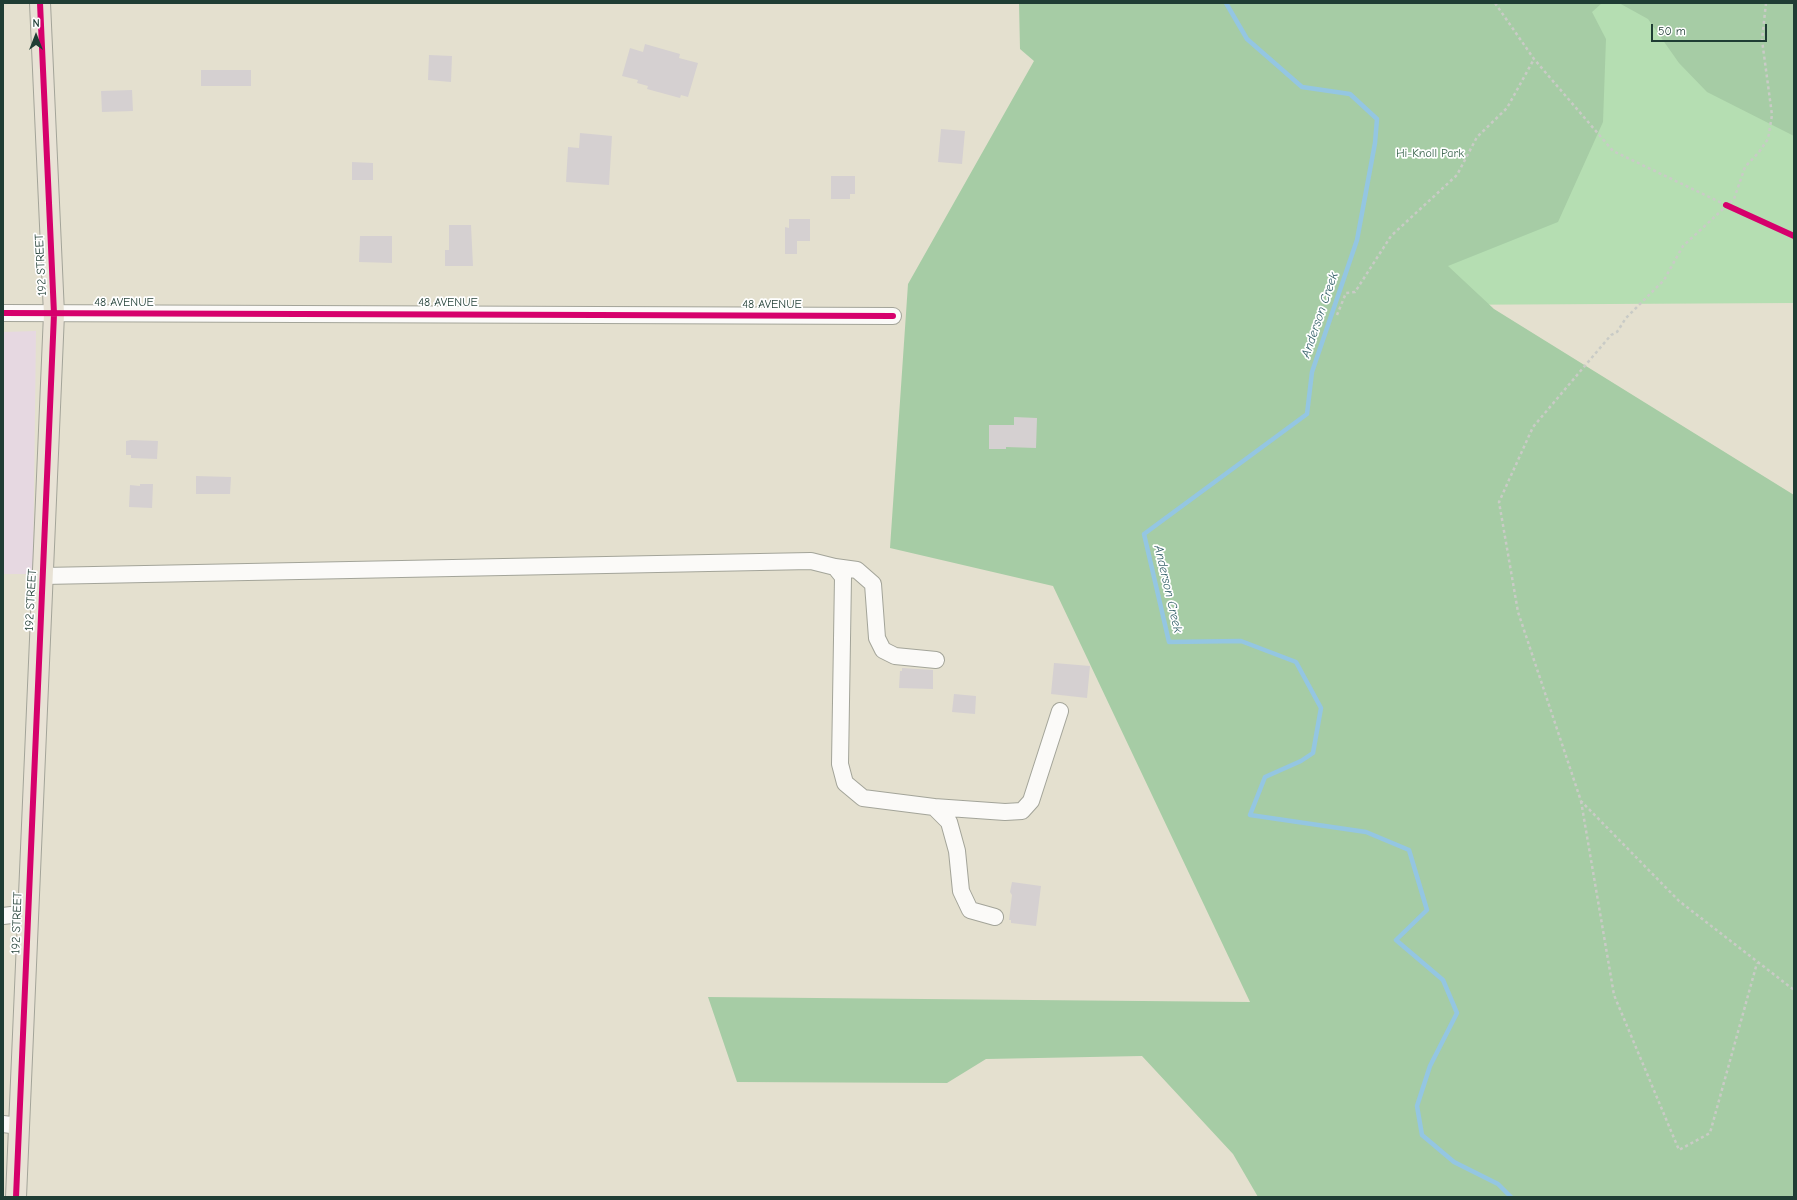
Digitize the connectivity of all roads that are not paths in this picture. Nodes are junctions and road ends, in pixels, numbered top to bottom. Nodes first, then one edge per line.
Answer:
1 (40, 3) edge
2 (3, 313) edge
3 (54, 314) junction
4 (893, 316) dead end
5 (835, 567) junction
6 (44, 576) junction
7 (936, 660) dead end
8 (1060, 711) dead end
9 (934, 807) junction
10 (28, 913) junction
11 (3, 916) edge
12 (995, 917) dead end
13 (11, 1125) edge
14 (16, 1197) edge

1 - 3 main road, 192 STREET
2 - 3 street, 48 AVENUE
3 - 4 street, 48 AVENUE
3 - 6 main road, 192 STREET
5 - 6 street
5 - 7 street
5 - 9 street
6 - 10 main road, 192 STREET
8 - 9 street
9 - 12 street
10 - 11 street
10 - 13 main road, 192 STREET
13 - 14 main road, 192 STREET

